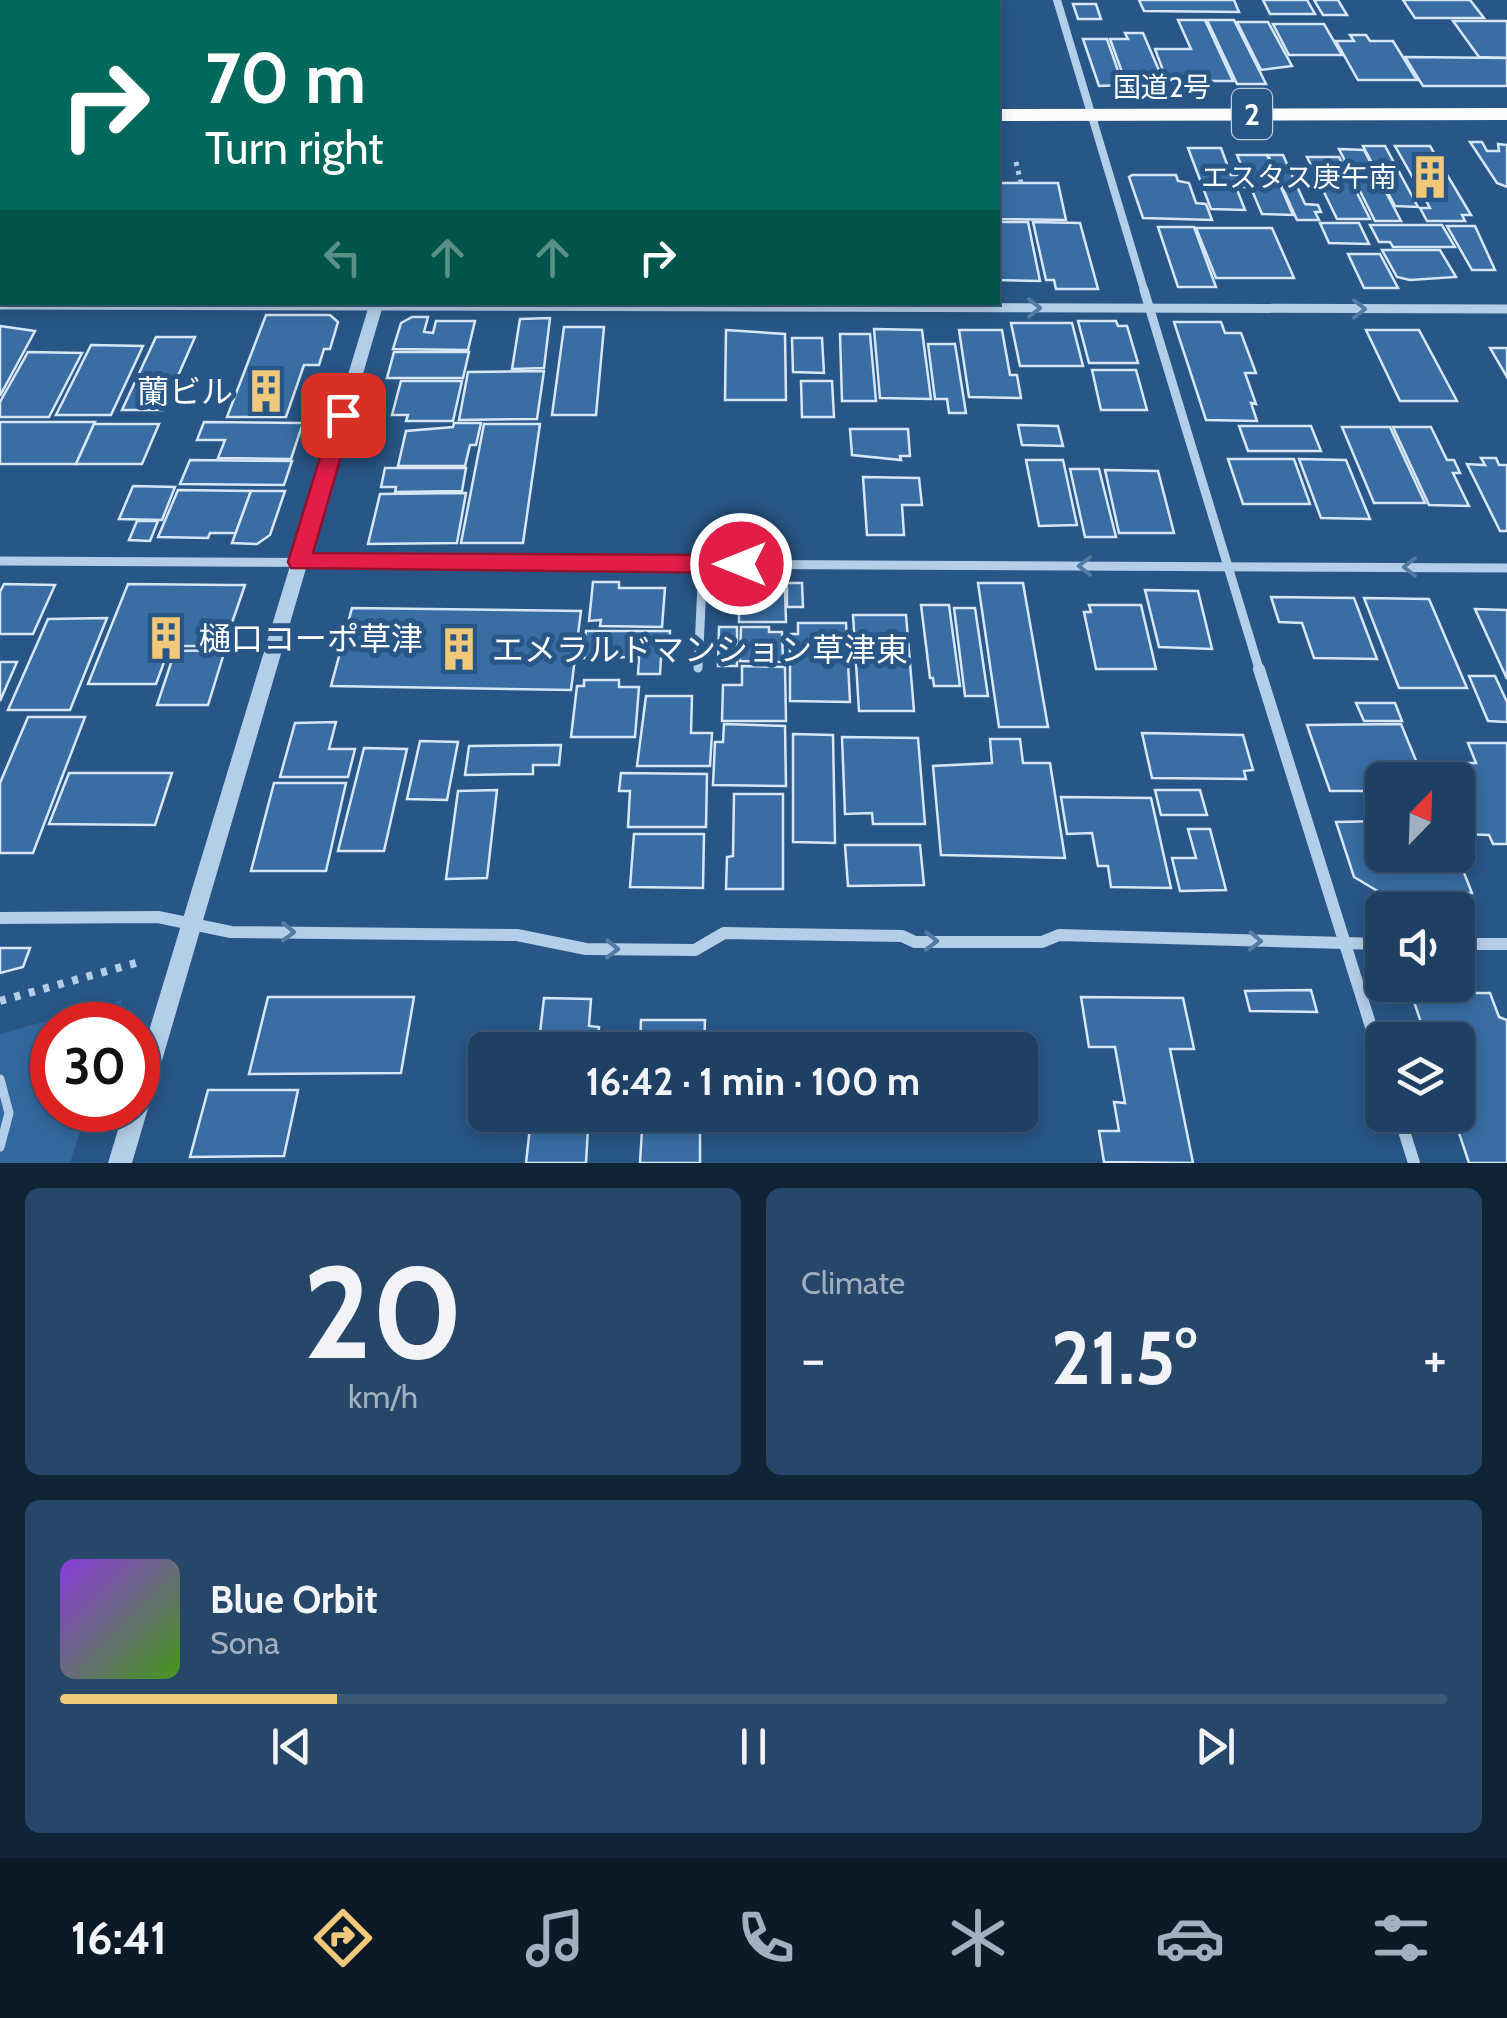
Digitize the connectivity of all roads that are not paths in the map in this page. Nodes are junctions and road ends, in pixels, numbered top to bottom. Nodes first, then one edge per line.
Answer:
1 (1057, 0) edge
2 (1091, 114) junction
3 (1507, 114) edge
4 (1000, 115) edge
5 (377, 305) edge
6 (570, 305) edge
7 (1150, 308) junction
8 (1507, 309) edge
9 (0, 561) edge
10 (299, 562) junction
11 (702, 564) junction
12 (1227, 567) junction
13 (1507, 568) edge
14 (698, 668) dead end
15 (0, 918) edge
16 (192, 922) junction
17 (1346, 944) junction
18 (1365, 944) edge
19 (1475, 944) edge
20 (1507, 944) edge
21 (1370, 1022) edge
22 (160, 1030) edge
23 (0, 1079) edge
24 (129, 1132) edge
25 (1404, 1132) edge
26 (0, 1147) edge
27 (120, 1163) edge
28 (1414, 1163) edge

1 - 2 street
2 - 3 highway, 国道2号 / 2
2 - 4 highway, 国道2号 / 2
2 - 7 street
5 - 10 street
6 -> 7 street
7 -> 8 street
7 - 12 street
9 - 10 street
10 - 11 street
10 - 16 street
12 -> 11 street
11 - 14 street
13 -> 12 street
12 - 17 street
15 - 16 street
16 -> 17 street
16 - 22 street
17 - 18 street
17 - 21 street
19 - 20 street
23 - 26 lane
24 - 27 street
25 - 28 street

